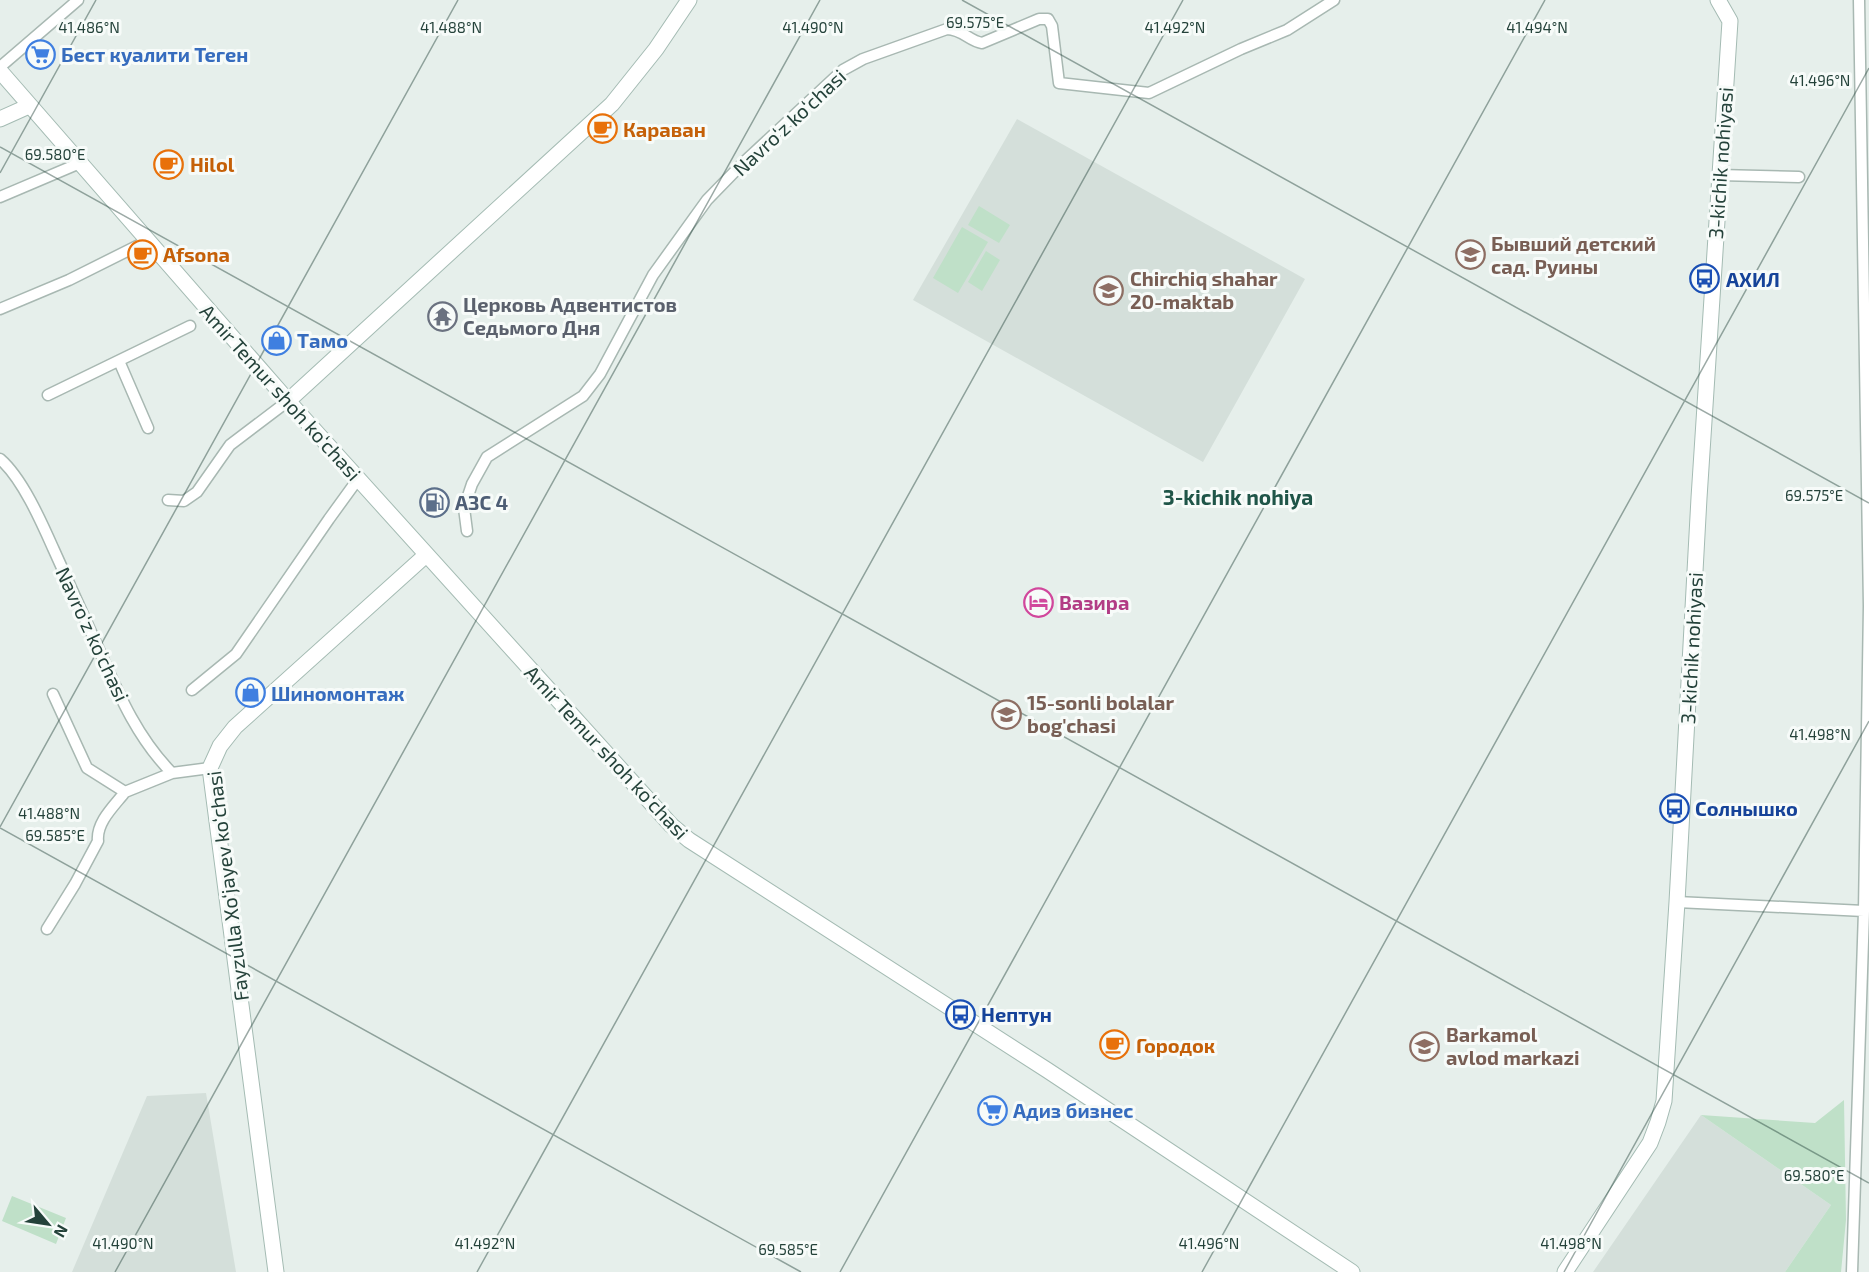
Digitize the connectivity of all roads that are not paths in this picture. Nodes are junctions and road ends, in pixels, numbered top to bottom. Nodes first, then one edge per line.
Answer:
1 (78, 0) edge
2 (689, 0) edge
3 (1334, 0) edge
4 (1718, 0) edge
5 (1858, 0) edge
6 (0, 69) edge
7 (29, 106) junction
8 (0, 118) edge
9 (80, 163) junction
10 (1719, 175) junction
11 (1799, 177) dead end
12 (0, 197) edge
13 (147, 241) junction
14 (0, 309) edge
15 (190, 326) dead end
16 (119, 361) junction
17 (48, 395) dead end
18 (288, 401) junction
19 (148, 428) dead end
20 (0, 459) edge
21 (358, 479) junction
22 (168, 500) dead end
23 (467, 531) dead end
24 (426, 555) junction
25 (192, 690) dead end
26 (53, 694) dead end
27 (210, 768) junction
28 (172, 773) junction
29 (125, 792) junction
30 (1677, 902) junction
31 (1864, 912) junction
32 (47, 929) dead end
33 (276, 1272) edge
34 (1352, 1272) edge
35 (1564, 1272) edge
36 (1852, 1272) edge

1 - 6 street
2 - 18 main road
3 - 23 street, Navro‘z ko‘chasi
4 - 10 main road, 3-kichik nohiyasi
5 - 31 street
6 - 7 main road, Amir Temur shoh ko‘chasi
7 - 8 main road
7 - 9 main road, Amir Temur shoh ko‘chasi
9 - 12 street
9 - 13 main road, Amir Temur shoh ko‘chasi
10 - 11 street
10 - 30 main road, 3-kichik nohiyasi
13 - 14 street
13 - 18 main road, Amir Temur shoh ko‘chasi
15 - 16 street
16 - 17 street
16 - 19 street
18 - 21 main road, Amir Temur shoh ko‘chasi
18 - 22 street
20 - 28 street, Navro‘z ko‘chasi
21 - 24 main road, Amir Temur shoh ko‘chasi
21 - 25 street
24 - 27 main road, Fayzulla Xo‘jayev ko‘chasi
24 - 34 main road, Amir Temur shoh ko‘chasi
26 - 29 street
27 - 28 street
27 - 33 main road, Fayzulla Xo‘jayev ko‘chasi
28 - 29 street
29 - 32 street
30 - 31 street
30 - 35 main road, 3-kichik nohiyasi
31 - 36 street

